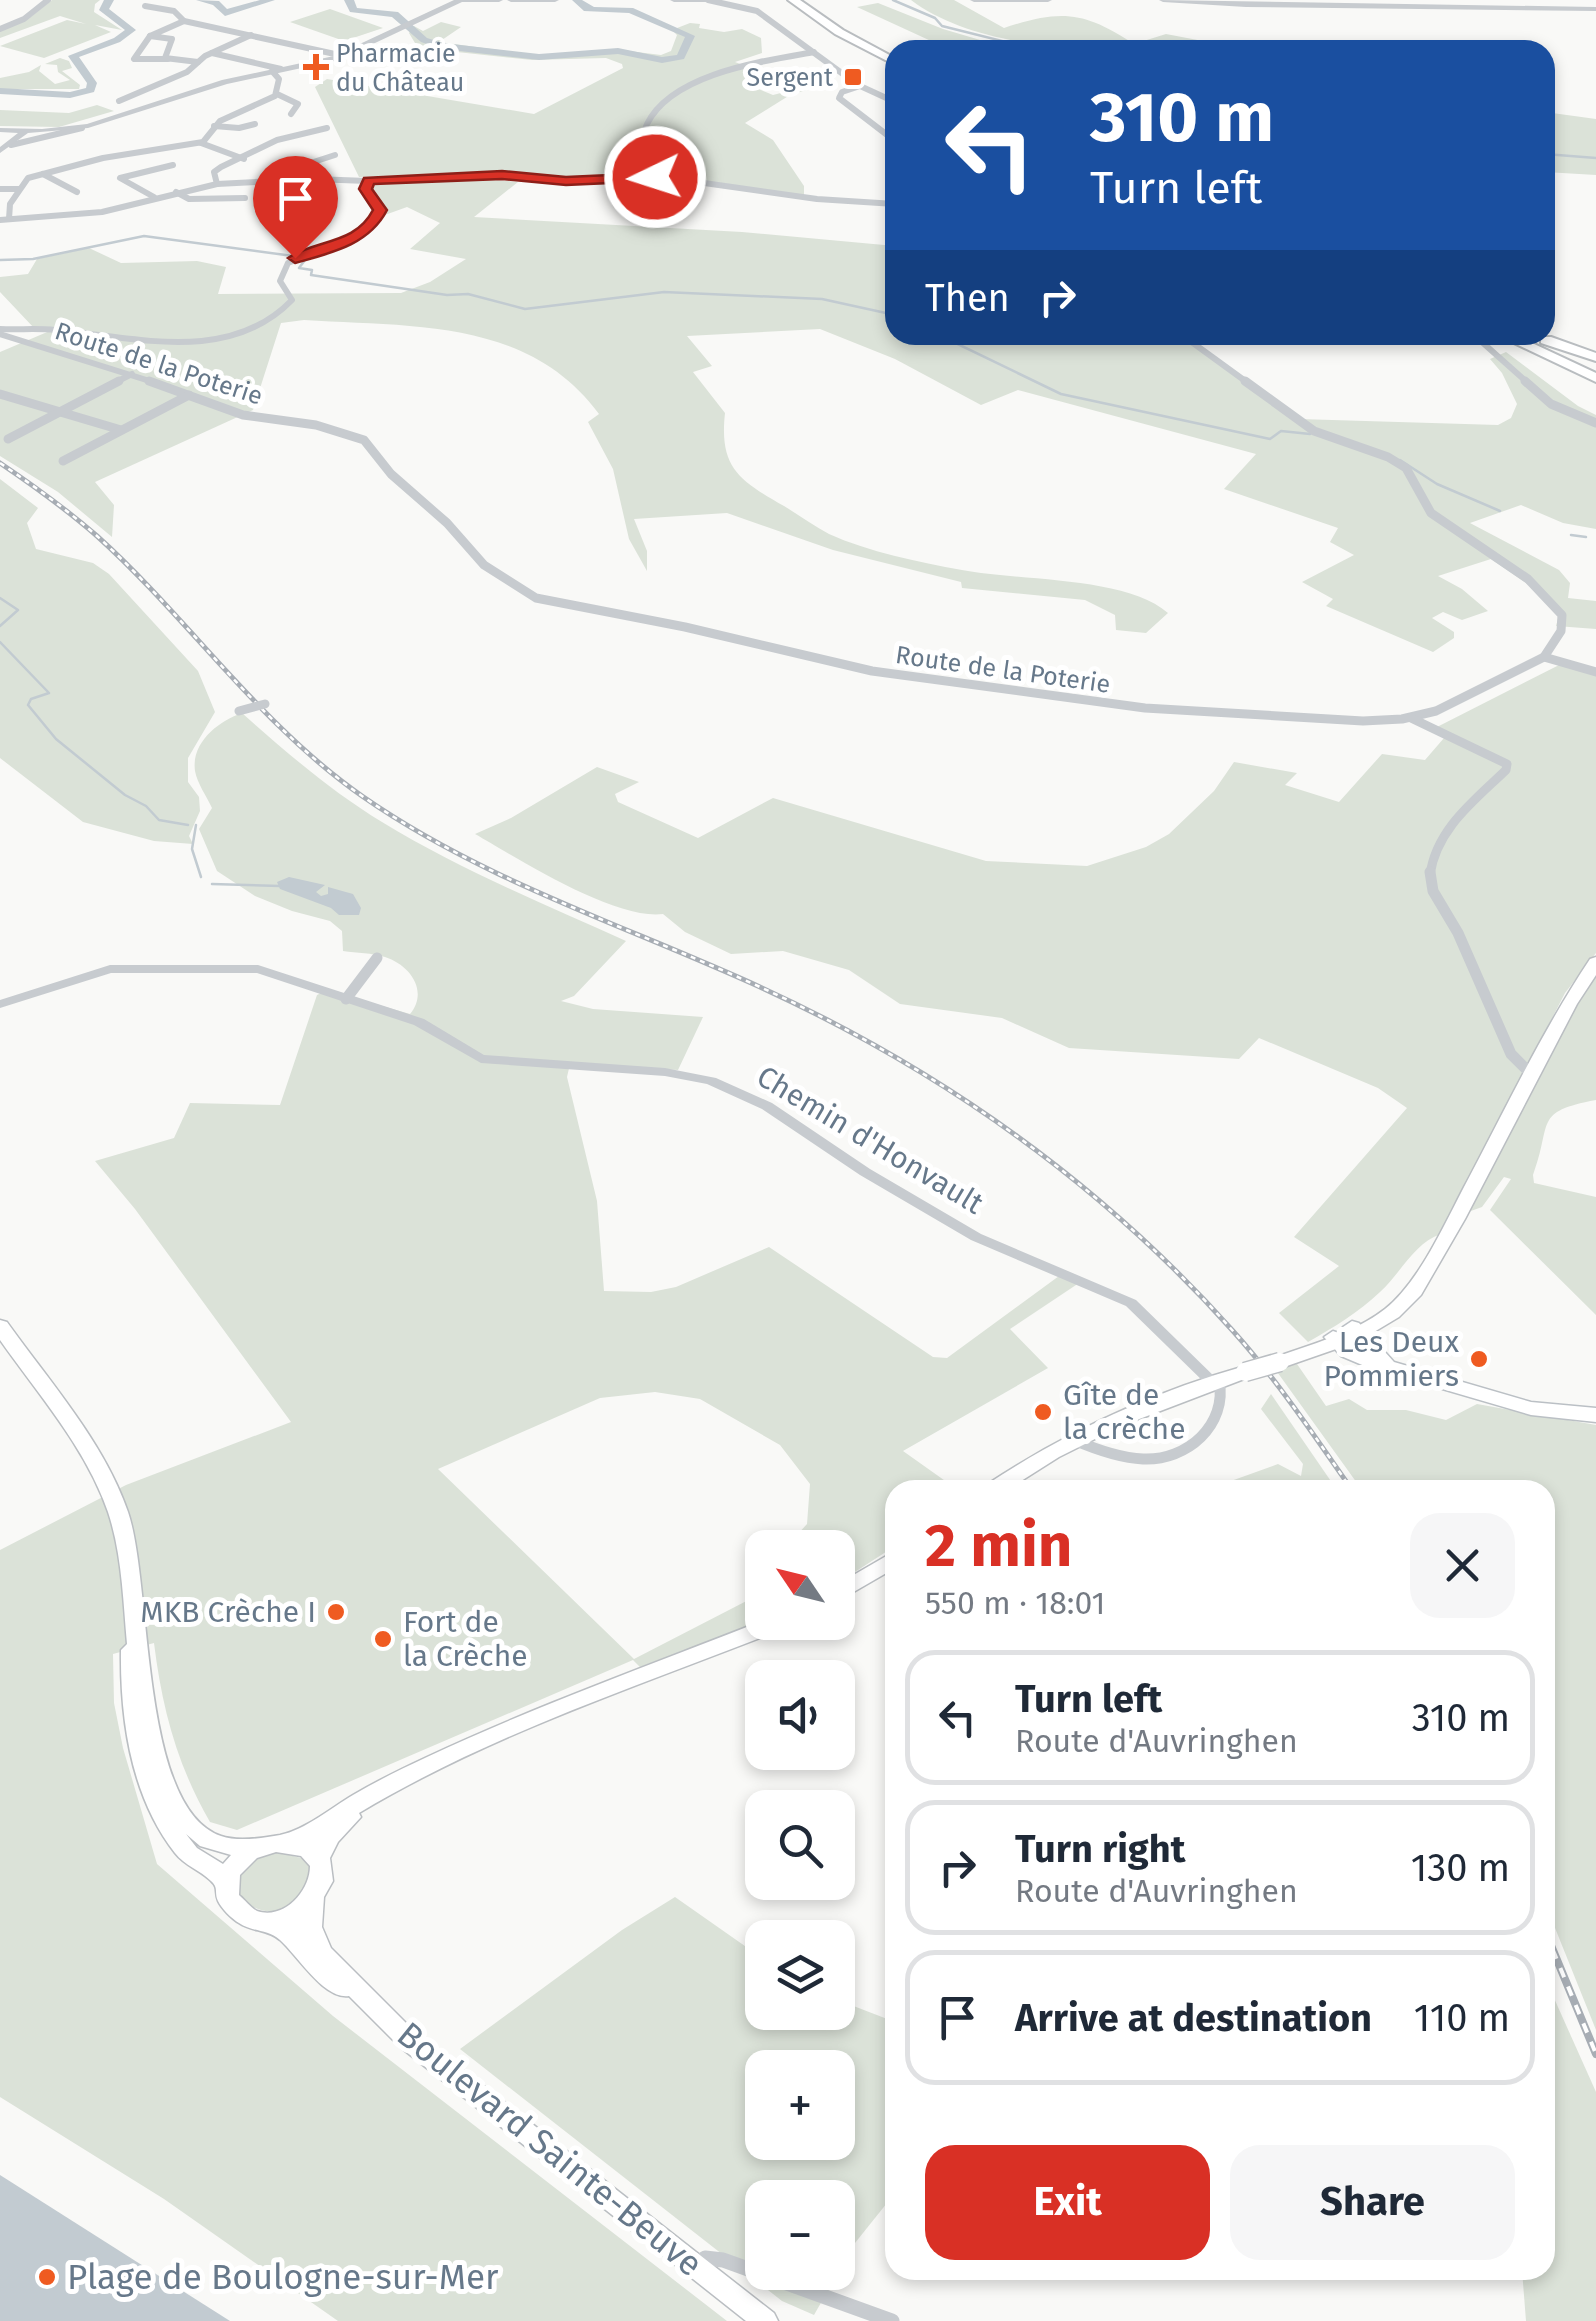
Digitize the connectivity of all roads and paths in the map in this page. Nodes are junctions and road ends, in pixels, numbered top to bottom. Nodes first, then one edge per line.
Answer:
1 (48, 0) edge
2 (462, 0) edge
3 (499, 0) edge
4 (511, 0) edge
5 (555, 0) edge
6 (674, 0) edge
7 (708, 0) edge
8 (793, 0) edge
9 (801, 0) edge
10 (974, 0) edge
11 (1048, 0) edge
12 (1163, 0) edge
13 (146, 6) dead end
14 (1596, 9) edge
15 (184, 21) junction
16 (0, 29) edge
17 (251, 35) junction
18 (150, 36) junction
19 (812, 52) junction
20 (212, 53) junction
21 (885, 54) edge
22 (885, 55) edge
23 (123, 56) dead end
24 (136, 56) junction
25 (344, 56) junction
26 (168, 59) junction
27 (198, 62) junction
28 (277, 70) junction
29 (858, 86) junction
30 (277, 94) junction
31 (885, 99) edge
32 (119, 101) dead end
33 (291, 114) dead end
34 (254, 124) dead end
35 (214, 126) junction
36 (82, 128) dead end
37 (327, 128) dead end
38 (0, 129) edge
39 (24, 130) junction
40 (885, 133) edge
41 (202, 143) junction
42 (11, 146) junction
43 (0, 151) edge
44 (336, 155) dead end
45 (244, 159) junction
46 (174, 165) dead end
47 (43, 174) junction
48 (655, 177) junction
49 (286, 180) junction
50 (367, 181) junction
51 (216, 184) junction
52 (2, 189) edge
53 (19, 189) junction
54 (76, 192) dead end
55 (176, 192) junction
56 (154, 197) junction
57 (245, 198) dead end
58 (885, 203) edge
59 (4, 219) edge
60 (0, 332) edge
61 (1555, 338) edge
62 (1555, 344) edge
63 (1196, 345) edge
64 (1485, 345) edge
65 (1525, 345) edge
66 (1547, 345) edge
67 (1596, 348) edge
68 (1596, 360) edge
69 (132, 374) junction
70 (1596, 378) edge
71 (0, 394) edge
72 (189, 395) junction
73 (59, 412) junction
74 (1596, 423) edge
75 (121, 430) junction
76 (8, 440) dead end
77 (63, 461) dead end
78 (1544, 656) junction
79 (1596, 672) edge
80 (265, 704) dead end
81 (239, 712) dead end
82 (1411, 718) junction
83 (377, 958) dead end
84 (1596, 962) edge
85 (346, 998) junction
86 (0, 1004) edge
87 (1532, 1075) junction
88 (0, 1326) edge
89 (1356, 1330) junction
90 (1336, 1340) junction
91 (1390, 1366) junction
92 (1216, 1381) junction
93 (1596, 1415) edge
94 (1074, 1440) junction
95 (1008, 1480) edge
96 (885, 1564) edge
97 (855, 1583) edge
98 (134, 1611) junction
99 (745, 1636) edge
100 (458, 1751) junction
101 (272, 1844) junction
102 (318, 1860) junction
103 (226, 1882) junction
104 (314, 1899) junction
105 (266, 1920) junction
106 (383, 2014) junction
107 (695, 2266) junction
108 (882, 2320) edge
109 (765, 2321) edge

1 - 16 street
2 - 3 street
2 - 25 street
4 - 5 street
6 - 7 street
7 - 19 street
8 - 22 highway
9 - 21 highway
10 - 11 street
12 - 14 street
13 - 15 street
15 - 17 street
15 - 18 street
17 - 20 street
17 - 25 street
18 - 24 street
18 - 26 street
19 - 29 street
19 - 48 street
20 - 27 street
20 - 28 street
23 - 24 street
24 - 26 street
25 - 28 street
26 - 27 street
27 - 32 street
28 - 30 street
28 - 39 street
29 - 31 street
29 - 40 street
30 - 33 street
30 - 35 street
34 - 35 street
35 - 41 street
36 - 42 street
37 - 45 street
38 - 39 street
39 - 42 street
41 - 45 street
41 - 47 street
42 - 43 street
44 - 49 street
45 - 51 street
46 - 56 street
47 - 53 street
47 - 54 street
48 - 50 street
48 - 58 street
49 - 50 street
49 - 51 street
50 - 60 street
51 - 55 street
52 - 53 street
53 - 59 street
55 - 56 street
55 - 57 street
56 - 59 street
60 - 69 street, Route de la Poterie
61 - 67 highway
62 - 68 highway
63 - 78 street
64 - 74 street
65 - 70 highway
66 - 68 highway
69 - 72 street, Route de la Poterie
69 - 73 street
71 - 73 street
72 - 75 street
72 - 82 street, Route de la Poterie
73 - 75 street
73 - 76 street
75 - 77 street
78 - 79 street
78 - 82 street, Route de la Poterie
80 - 81 street, bridge
82 - 87 street
83 - 85 street
84 - 87 main road
85 - 86 street, Chemin d'Honvault
85 - 92 street, Chemin d'Honvault
87 - 89 main road
88 - 98 main road
89 - 90 main road
89 - 91 main road
90 - 91 main road
90 - 92 main road, bridge
91 - 93 main road
92 - 94 main road
92 - 94 street
94 - 95 main road
96 - 97 main road
98 - 101 main road
98 - 103 main road
99 - 100 main road
100 - 101 main road
100 - 102 main road
101 - 102 main road
101 - 103 main road
102 - 104 main road
103 - 105 main road
104 - 105 main road
104 - 106 main road
105 - 106 main road
106 - 107 main road, Boulevard Sainte-Beuve
107 - 108 street
107 - 109 main road, Boulevard Sainte-Beuve

